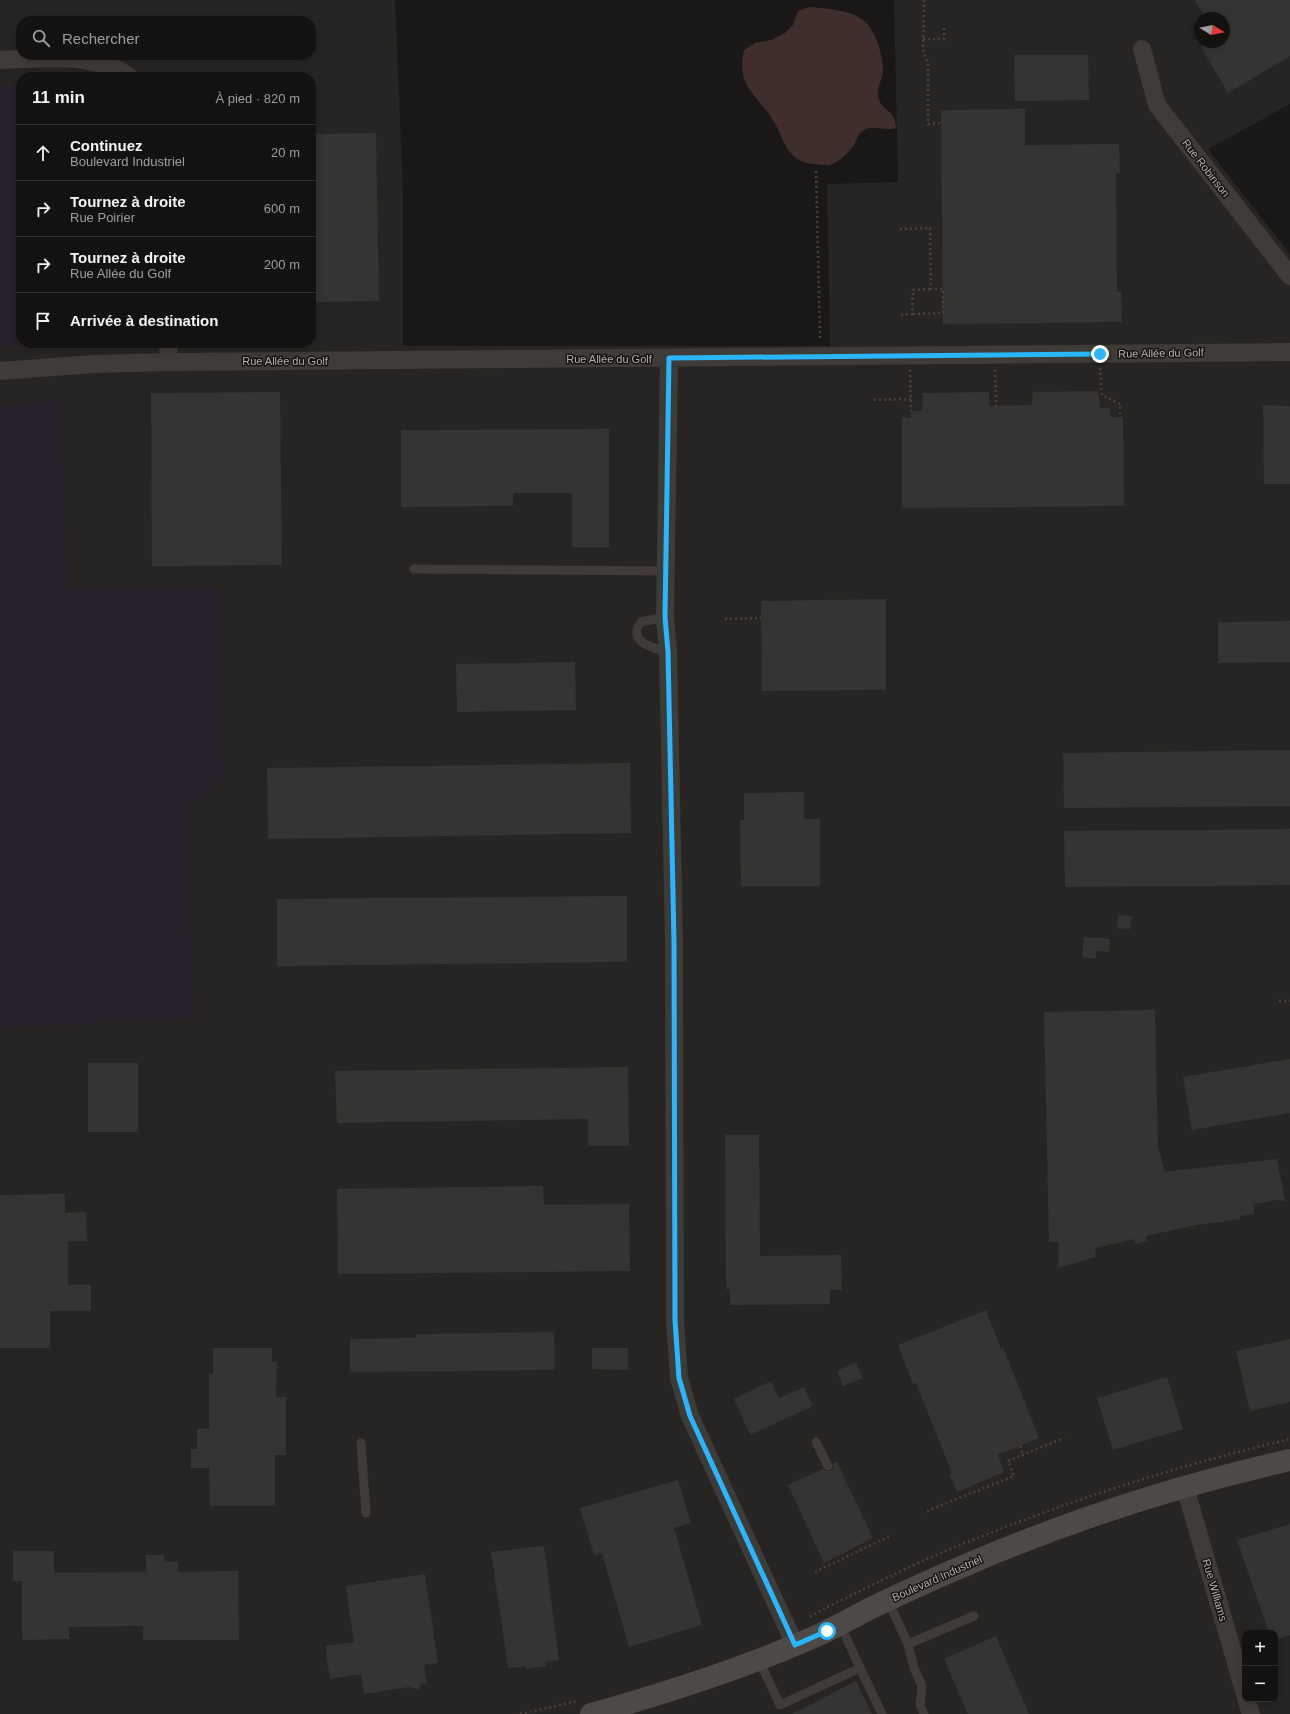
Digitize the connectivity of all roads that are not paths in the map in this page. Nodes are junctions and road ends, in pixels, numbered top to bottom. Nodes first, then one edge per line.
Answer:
1 (1142, 50) dead end
2 (0, 60) edge
3 (16, 60) edge
4 (16, 60) edge
5 (89, 60) edge
6 (89, 60) edge
7 (121, 72) edge
8 (1290, 276) edge
9 (168, 348) edge
10 (1290, 352) edge
11 (669, 358) junction
12 (169, 362) junction
13 (0, 371) edge
14 (414, 569) dead end
15 (666, 571) junction
16 (665, 617) junction
17 (668, 652) junction
18 (816, 1442) dead end
19 (361, 1443) dead end
20 (1290, 1460) edge
21 (828, 1466) dead end
22 (1185, 1487) junction
23 (366, 1513) dead end
24 (888, 1600) junction
25 (974, 1616) dead end
26 (840, 1624) junction
27 (908, 1644) junction
28 (795, 1645) junction
29 (759, 1659) junction
30 (860, 1668) junction
31 (1242, 1684) edge
32 (1247, 1702) edge
33 (780, 1705) junction
34 (591, 1714) edge
35 (784, 1714) edge
36 (882, 1714) edge
37 (924, 1714) edge
38 (1251, 1714) edge

1 - 8 street, Rue Robinson
2 - 4 street
3 - 6 street
5 - 7 street
9 - 12 street
10 - 11 street, Rue Allée du Golf
11 - 12 street, Rue Allée du Golf
11 - 15 street
12 - 13 street, Rue Allée du Golf
14 - 15 lane
15 - 16 street
16 - 17 street
16 - 17 lane
17 - 28 street
18 - 21 lane
19 - 23 lane
20 - 22 street, Boulevard Industriel
22 - 24 street, Boulevard Industriel
22 - 31 street, Rue Williams
24 - 26 street, Boulevard Industriel
24 - 27 lane
25 - 27 lane
26 - 28 street, Boulevard Industriel
26 - 30 lane
27 - 37 lane
28 - 29 street, Boulevard Industriel
29 - 33 lane
29 - 34 street, Boulevard Industriel
30 - 33 lane
30 - 36 lane
32 - 38 street
33 - 35 lane

